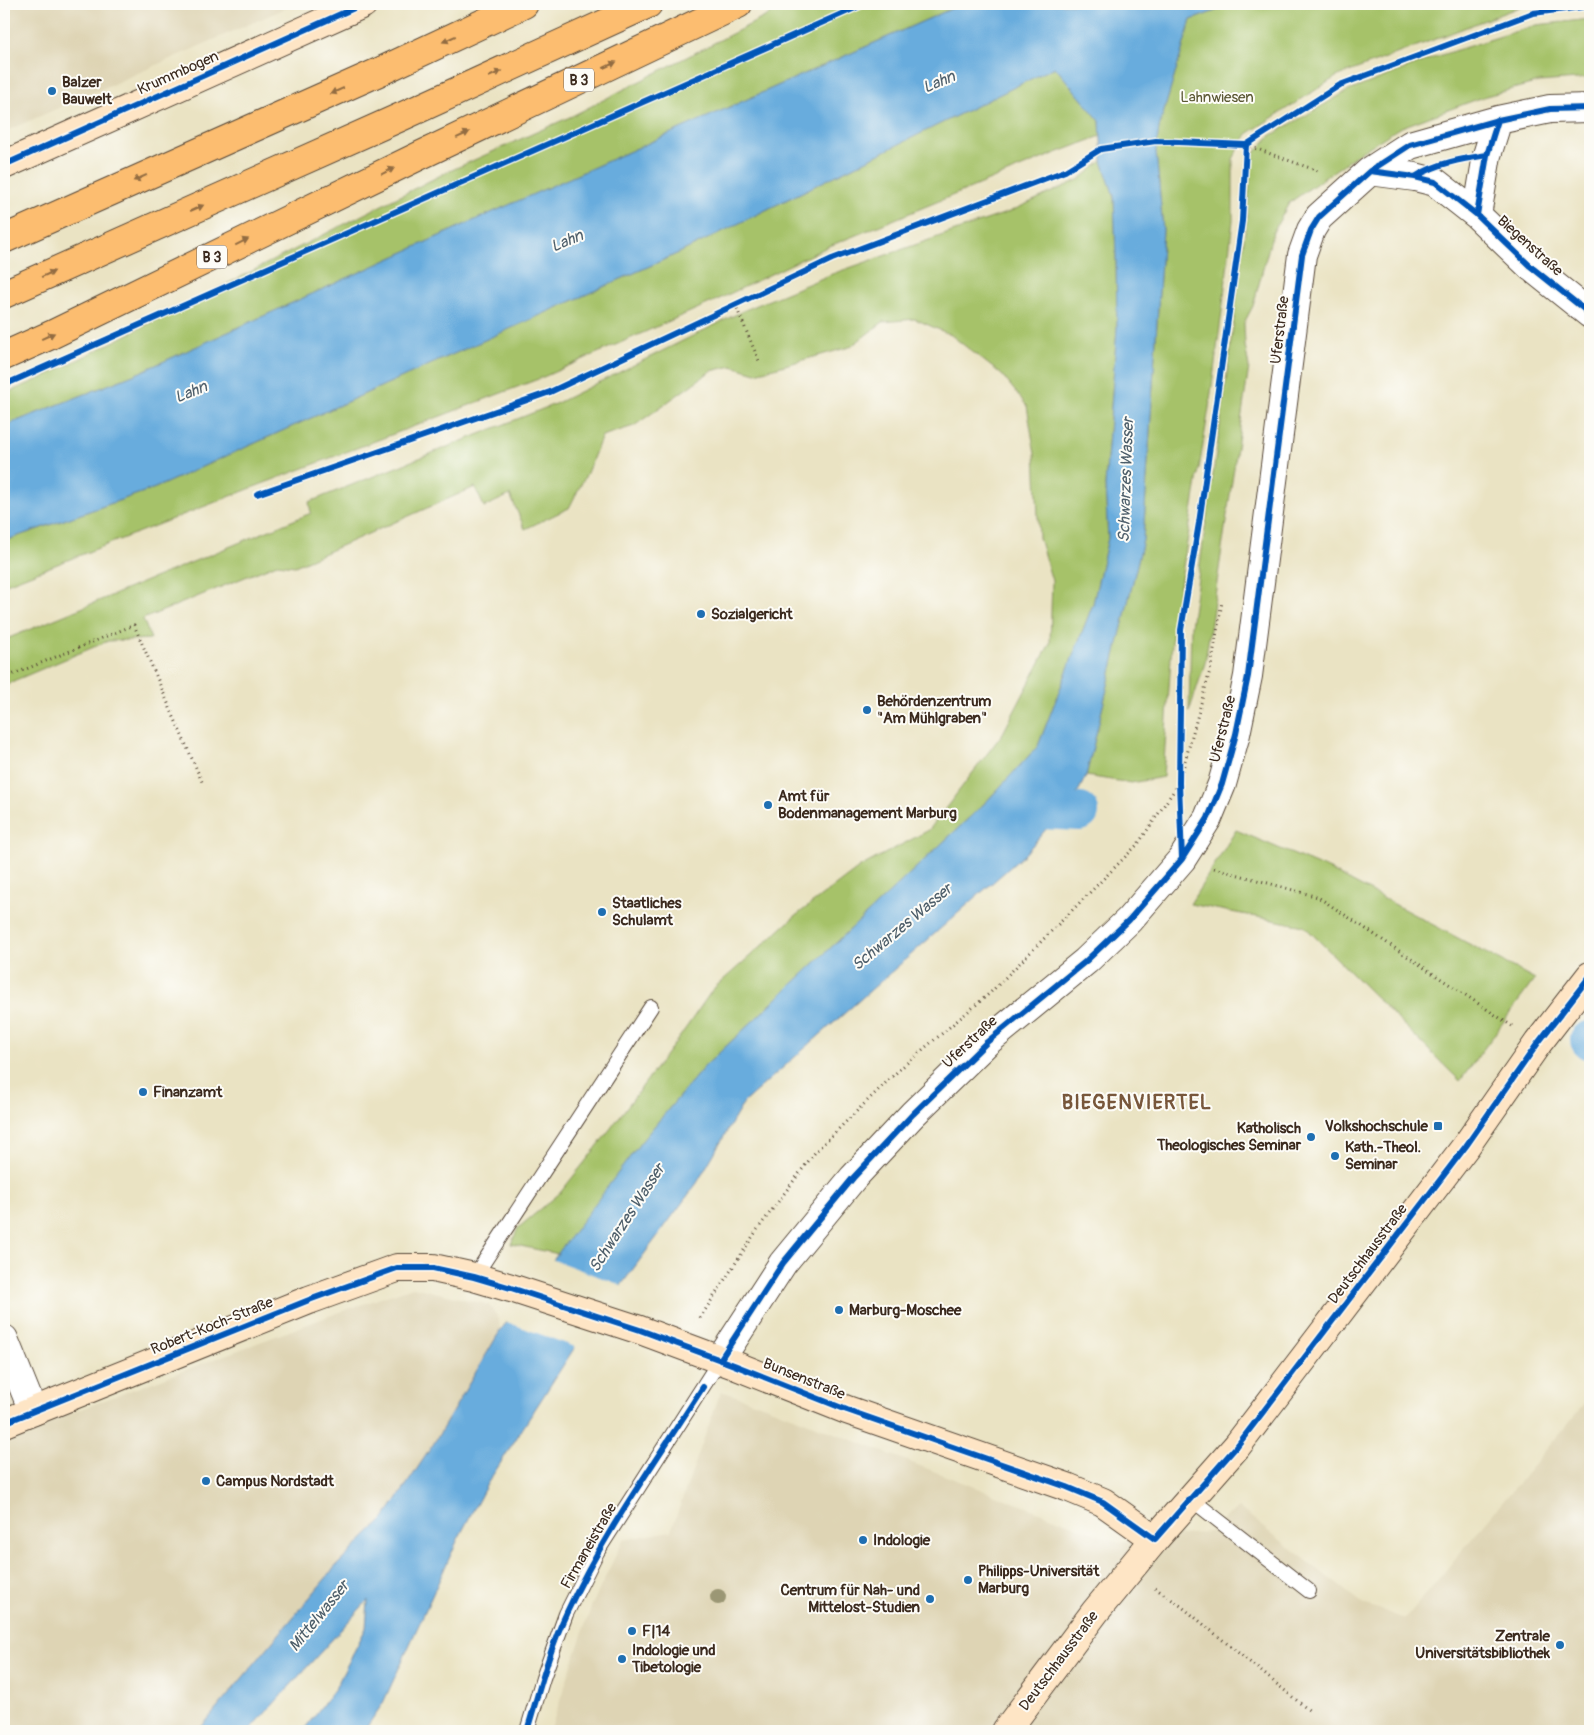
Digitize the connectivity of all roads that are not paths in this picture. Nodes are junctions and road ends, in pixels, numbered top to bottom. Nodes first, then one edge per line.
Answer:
1 (363, 4) edge
2 (524, 4) edge
3 (648, 4) edge
4 (738, 4) edge
5 (1590, 108) edge
6 (1498, 120) junction
7 (4, 164) edge
8 (1370, 171) junction
9 (1477, 215) junction
10 (4, 239) edge
11 (4, 294) edge
12 (1590, 314) edge
13 (4, 356) edge
14 (1590, 976) edge
15 (651, 1007) dead end
16 (433, 1268) joint
17 (474, 1277) junction
18 (4, 1339) edge
19 (720, 1360) junction
20 (33, 1411) junction
21 (4, 1423) edge
22 (1192, 1499) junction
23 (1155, 1539) junction
24 (1310, 1591) dead end
25 (527, 1731) edge
26 (1006, 1731) edge

1 - 7 main road, Krummbogen
2 -> 10 highway
11 -> 3 highway
13 -> 4 highway, B 3
5 - 6 street, Uferstraße
6 - 8 street, Uferstraße
6 - 9 street, Biegenstraße
8 - 9 street, Biegenstraße
8 - 19 street, Uferstraße
9 - 12 street, Biegenstraße
14 - 22 main road, Deutschhausstraße
15 - 17 lane
16 - 17 main road, Bunsenstraße
16 - 20 main road, Robert-Koch-Straße
17 - 19 main road, Bunsenstraße
18 - 20 street
19 - 23 main road, Bunsenstraße
19 - 25 lane, Firmaneistraße
20 - 21 main road, Robert-Koch-Straße
22 - 23 main road, Deutschhausstraße
22 - 24 lane
23 - 26 main road, Deutschhausstraße

